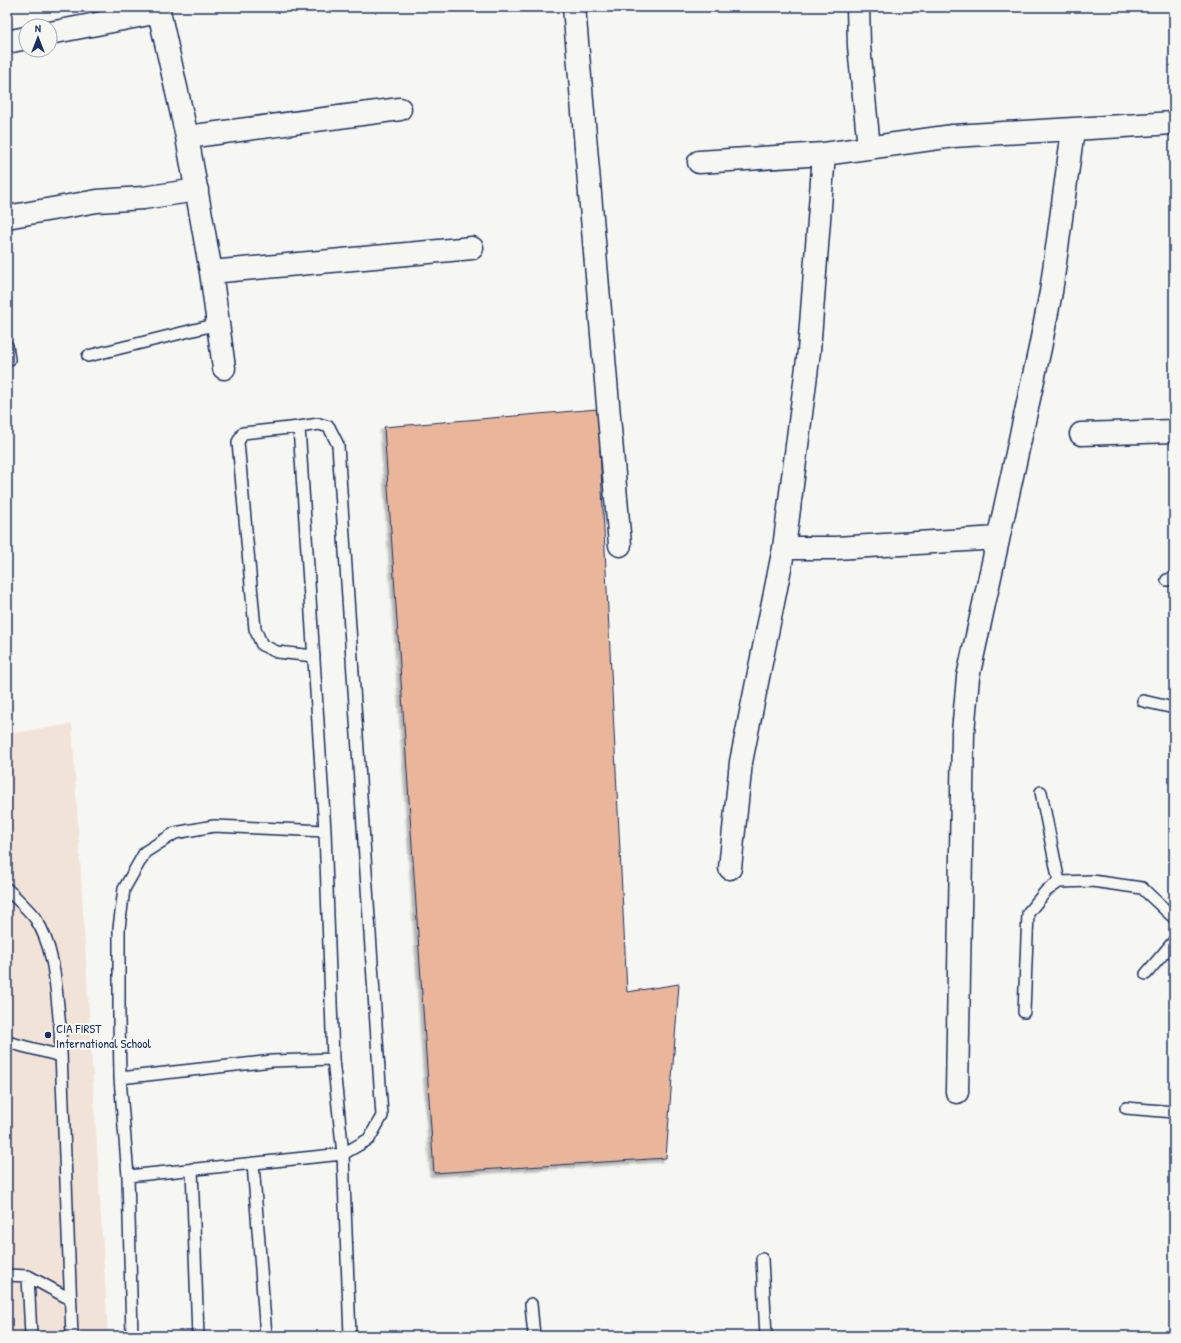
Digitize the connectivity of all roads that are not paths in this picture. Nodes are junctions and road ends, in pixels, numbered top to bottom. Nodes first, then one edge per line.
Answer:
1 (574, 7) edge
2 (858, 7) edge
3 (159, 10) edge
4 (58, 31) edge
5 (18, 40) edge
6 (7, 42) edge
7 (400, 109) dead end
8 (1174, 123) edge
9 (1073, 130) junction
10 (187, 137) junction
11 (869, 148) junction
12 (824, 154) junction
13 (699, 162) dead end
14 (197, 190) junction
15 (7, 217) edge
16 (472, 248) dead end
17 (211, 272) junction
18 (218, 324) junction
19 (7, 346) edge
20 (88, 356) dead end
21 (9, 360) dead end
22 (224, 368) dead end
23 (299, 427) junction
24 (1174, 431) edge
25 (1081, 434) dead end
26 (998, 538) junction
27 (620, 545) dead end
28 (784, 548) junction
29 (314, 656) junction
30 (1143, 700) dead end
31 (1174, 708) edge
32 (1041, 792) dead end
33 (325, 831) junction
34 (730, 868) dead end
35 (1059, 882) junction
36 (7, 889) edge
37 (1174, 918) edge
38 (1174, 941) edge
39 (1146, 974) dead end
40 (1024, 1012) dead end
41 (7, 1042) edge
42 (61, 1056) junction
43 (333, 1059) junction
44 (120, 1078) junction
45 (958, 1092) dead end
46 (1126, 1108) dead end
47 (1174, 1112) edge
48 (343, 1154) junction
49 (253, 1164) junction
50 (192, 1169) junction
51 (128, 1176) junction
52 (762, 1259) dead end
53 (7, 1275) edge
54 (28, 1276) junction
55 (70, 1299) junction
56 (531, 1304) dead end
57 (31, 1336) edge
58 (72, 1336) edge
59 (132, 1336) edge
60 (198, 1336) edge
61 (266, 1336) edge
62 (350, 1336) edge
63 (534, 1336) edge
64 (766, 1336) edge

1 - 27 street
2 - 11 street
3 - 4 street
3 - 10 street
5 - 6 street
7 - 10 street
8 - 9 street
9 - 11 street
9 - 26 street
10 - 14 street
11 - 12 street
12 - 13 street
12 - 28 street
14 - 15 street
14 - 17 street
16 - 17 street
17 - 18 street
18 - 20 lane
18 - 22 street
19 - 21 lane
23 - 29 lane
23 - 29 lane
23 - 48 lane
24 - 25 street
26 - 28 street
26 - 45 street
28 - 34 street
29 - 33 lane
30 - 31 lane
32 - 35 lane
33 - 43 lane
33 - 44 lane
35 - 37 lane
35 - 40 lane
36 - 42 lane
38 - 39 lane
41 - 42 lane
42 - 55 lane
43 - 44 lane
43 - 48 lane
44 - 51 lane
46 - 47 lane
48 - 49 lane
48 - 62 lane
49 - 50 lane
49 - 61 lane
50 - 51 lane
50 - 60 lane
51 - 59 lane
52 - 64 lane
53 - 54 lane
54 - 55 lane
54 - 57 lane
55 - 58 lane
56 - 63 lane

